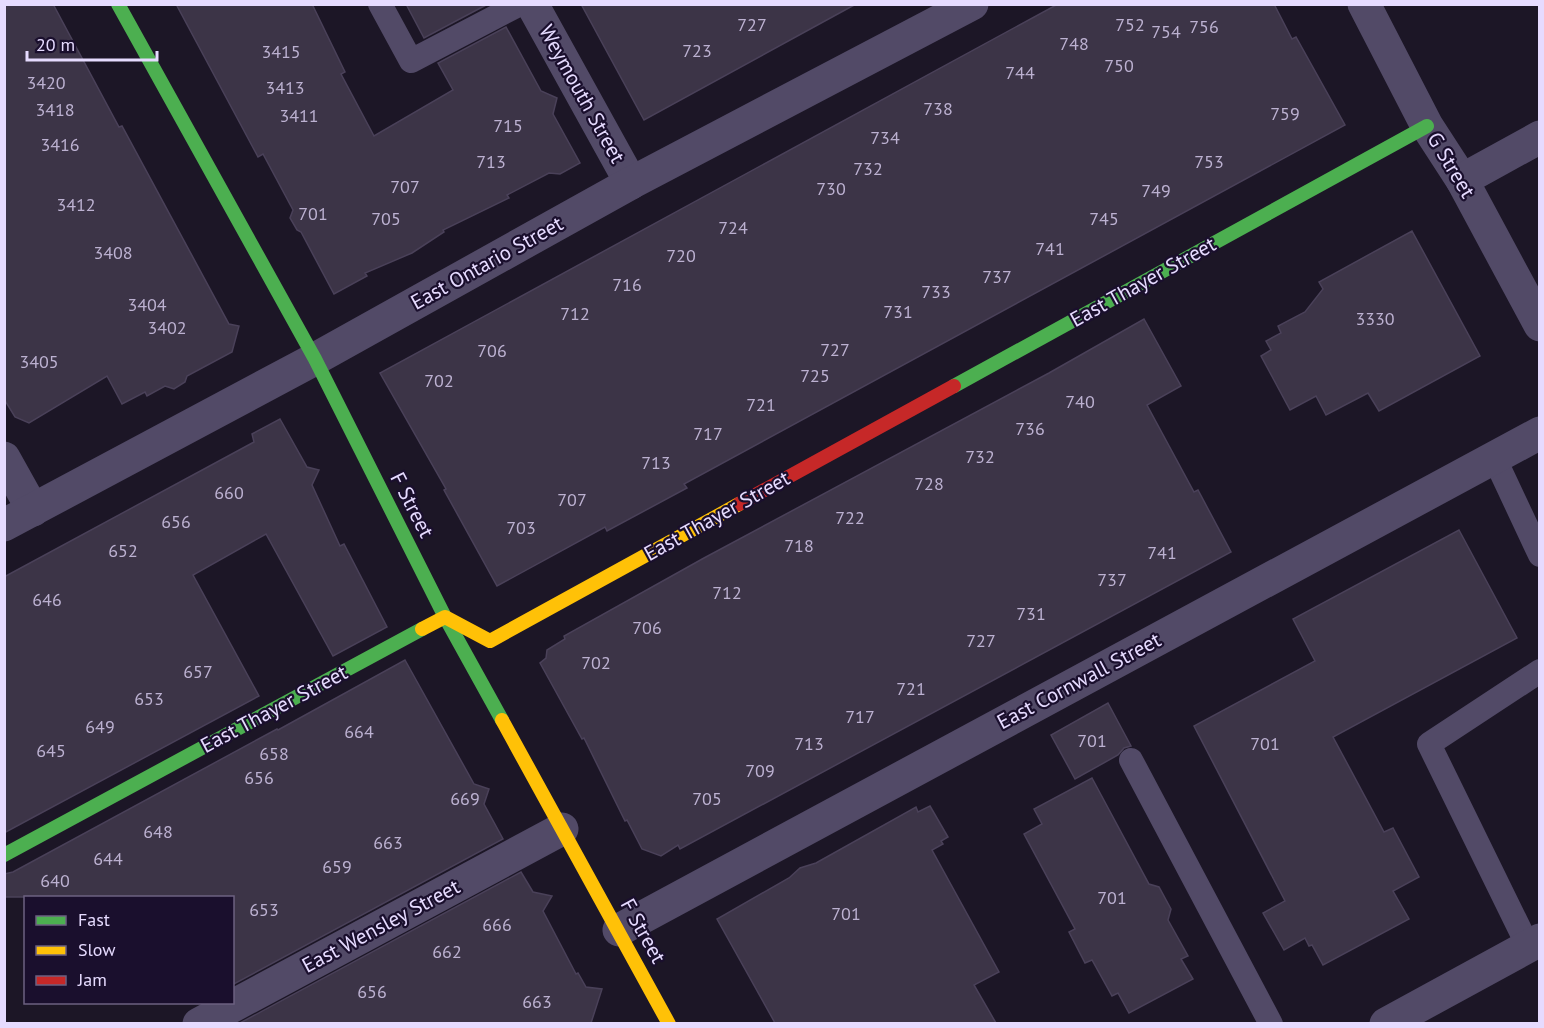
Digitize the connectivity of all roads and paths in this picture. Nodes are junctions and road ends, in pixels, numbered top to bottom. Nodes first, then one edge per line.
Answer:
1 (118, 4) edge
2 (380, 4) edge
3 (520, 4) edge
4 (532, 4) edge
5 (1364, 4) edge
6 (956, 8) edge
7 (1427, 126) junction
8 (1539, 137) edge
9 (1462, 180) junction
10 (631, 183) junction
11 (1539, 325) edge
12 (315, 359) junction
13 (1539, 433) edge
14 (1494, 457) junction
15 (4, 458) edge
16 (33, 510) junction
17 (4, 525) edge
18 (1539, 555) edge
19 (445, 617) junction
20 (1539, 671) edge
21 (1131, 760) dead end
22 (562, 829) junction
23 (4, 855) edge
24 (619, 930) junction
25 (1534, 943) edge
26 (199, 1023) edge
27 (669, 1023) edge
28 (1271, 1023) edge
29 (1386, 1023) edge

1 - 12 street, F Street
2 - 3 lane
4 - 10 street, Weymouth Street
5 - 7 street, G Street
6 - 10 street, East Ontario Street
7 - 9 street, G Street
7 - 19 street, East Thayer Street
8 - 9 street
9 - 11 street, G Street
10 - 12 street, East Ontario Street
12 - 16 street, East Ontario Street
12 - 19 street, F Street
13 - 14 street, East Cornwall Street
14 - 18 lane
14 - 24 street, East Cornwall Street
15 - 16 street
16 - 17 street, East Ontario Street
19 - 22 street, F Street
19 - 23 street, East Thayer Street
20 - 25 lane
21 - 28 lane
22 - 24 street, F Street
22 - 26 street, East Wensley Street
24 - 27 street, F Street
25 - 29 street

